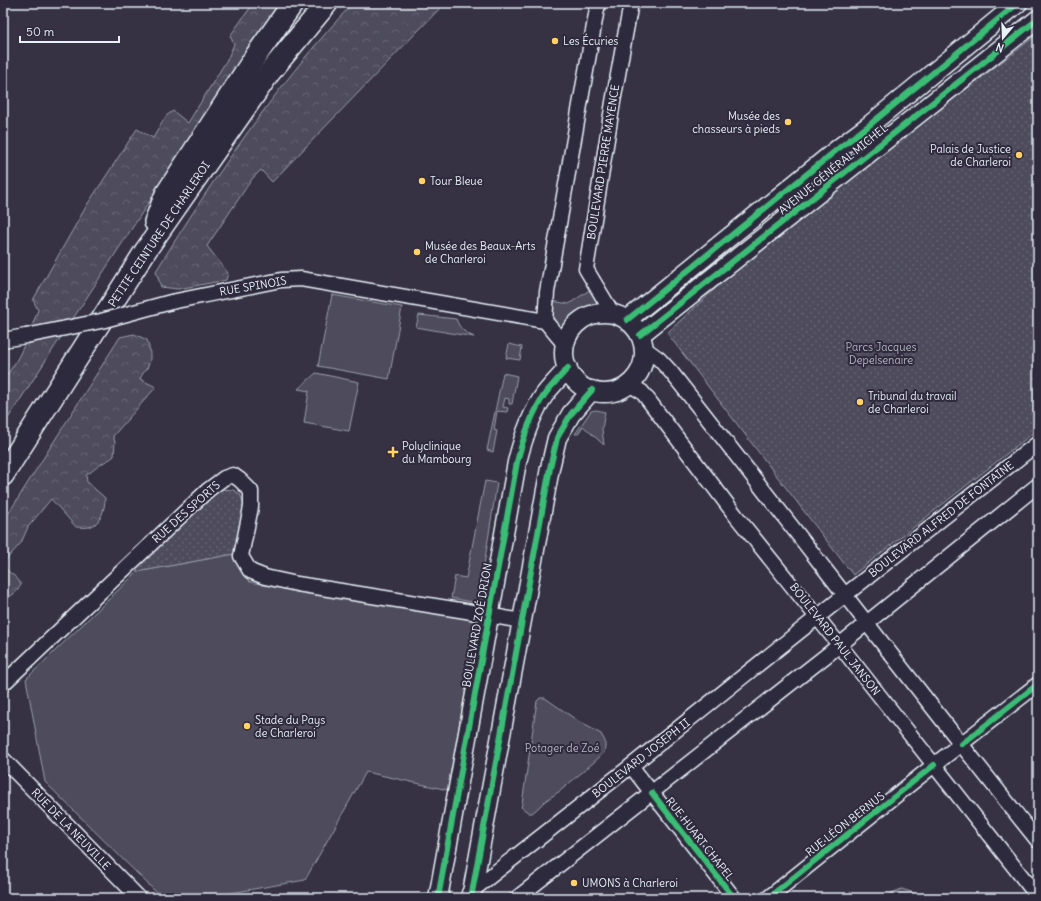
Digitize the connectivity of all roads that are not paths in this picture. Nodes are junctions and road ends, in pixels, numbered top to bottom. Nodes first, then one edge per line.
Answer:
1 (294, 3) edge
2 (327, 3) edge
3 (598, 3) edge
4 (631, 3) edge
5 (1018, 3) edge
6 (1038, 19) edge
7 (146, 250) junction
8 (620, 317) junction
9 (545, 321) junction
10 (3, 340) edge
11 (642, 342) junction
12 (565, 345) junction
13 (568, 368) junction
14 (629, 384) junction
15 (592, 390) junction
16 (1038, 444) edge
17 (3, 475) edge
18 (1038, 486) edge
19 (845, 595) junction
20 (490, 615) junction
21 (818, 618) junction
22 (521, 622) junction
23 (867, 623) junction
24 (839, 645) junction
25 (3, 684) edge
26 (1038, 684) edge
27 (962, 744) junction
28 (3, 759) edge
29 (934, 765) junction
30 (631, 766) junction
31 (652, 793) junction
32 (1038, 841) edge
33 (469, 895) edge
34 (1038, 897) edge
35 (138, 898) edge
36 (438, 898) edge
37 (517, 898) edge
38 (734, 898) edge
39 (768, 898) edge

1 - 7 highway
2 - 7 highway, PETITE CEINTURE DE CHARLEROI
3 - 9 street
4 - 8 street, BOULEVARD PIERRE MAYENCE
5 - 8 main road, AVENUE GÉNÉRAL MICHEL
6 - 11 main road, AVENUE GÉNÉRAL MICHEL
7 - 17 highway, PETITE CEINTURE DE CHARLEROI
8 - 11 main road
8 - 12 main road
9 - 10 street, RUE SPINOIS, bridge
9 - 12 street
11 - 14 main road
11 - 19 street
12 - 13 main road
13 - 15 main road
13 - 20 main road, BOULEVARD ZOÉ DRION
14 - 15 main road
14 - 21 street, BOULEVARD PAUL JANSON
15 - 22 main road
16 - 19 street, BOULEVARD ALFRED DE FONTAINE
18 - 23 street
19 - 21 street, BOULEVARD ALFRED DE FONTAINE
19 - 23 street
20 - 22 street, RUE DES SPORTS
20 - 25 street, RUE DES SPORTS
20 - 36 main road, BOULEVARD ZOÉ DRION
21 - 24 street, BOULEVARD PAUL JANSON
21 - 30 street, BOULEVARD JOSEPH II
22 - 33 main road
23 - 24 street
23 - 27 street
24 - 29 street, BOULEVARD PAUL JANSON
24 - 31 street
26 - 27 street, RUE LÉON BERNUS
27 - 29 street, RUE LÉON BERNUS
27 - 32 street
28 - 35 street, RUE DE LA NEUVILLE
29 - 34 street, BOULEVARD PAUL JANSON
29 - 39 street, RUE LÉON BERNUS
30 - 31 street, RUE HUART CHAPEL
30 - 33 street, BOULEVARD JOSEPH II
31 - 37 street
31 - 38 street, RUE HUART CHAPEL

